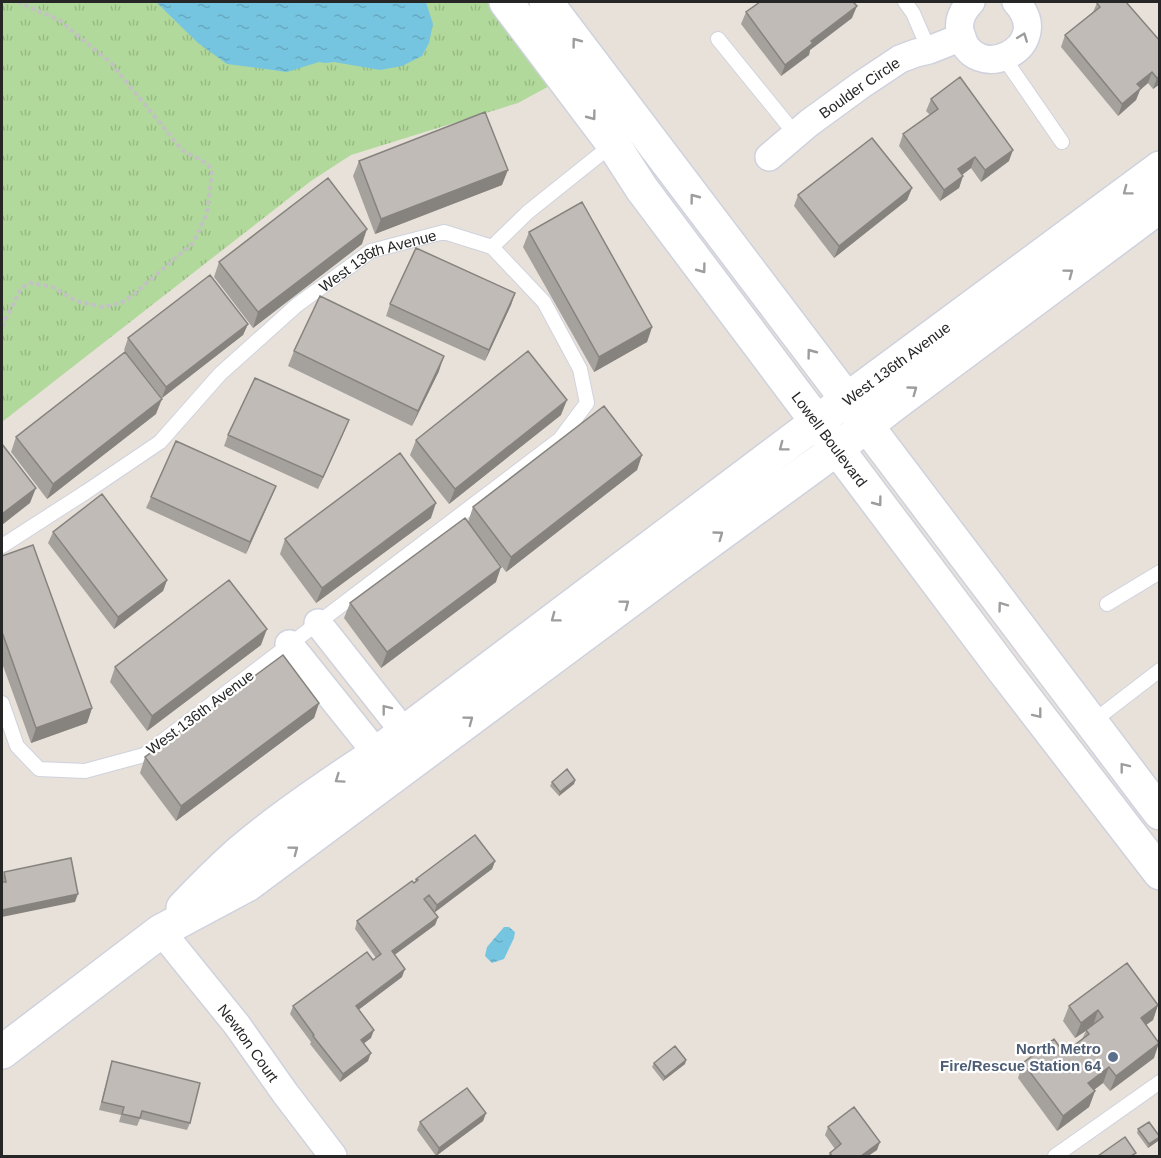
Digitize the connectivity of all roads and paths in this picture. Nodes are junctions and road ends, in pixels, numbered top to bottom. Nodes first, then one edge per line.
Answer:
1 (18, 2) edge
2 (506, 2) edge
3 (546, 2) edge
4 (905, 2) edge
5 (971, 2) edge
6 (1022, 3) edge
7 (962, 37) junction
8 (718, 39) dead end
9 (929, 50) junction
10 (1004, 58) junction
11 (796, 135) junction
12 (1062, 142) dead end
13 (613, 144) junction
14 (770, 157) dead end
15 (1160, 168) edge
16 (1160, 206) edge
17 (492, 247) junction
18 (2, 327) edge
19 (847, 400) junction
20 (818, 421) junction
21 (867, 426) junction
22 (838, 448) junction
23 (2, 546) edge
24 (1160, 572) edge
25 (1107, 604) dead end
26 (318, 622) junction
27 (289, 644) junction
28 (1160, 670) edge
29 (2, 703) edge
30 (1091, 723) junction
31 (413, 743) junction
32 (385, 764) junction
33 (1160, 813) edge
34 (1160, 873) edge
35 (161, 932) junction
36 (2, 1052) edge
37 (1160, 1082) edge
38 (333, 1156) edge
39 (1055, 1156) edge

1 - 18 path
2 -> 13 main road, Lowell Boulevard
19 -> 3 main road
4 - 9 lane
5 - 7 street
10 -> 6 street
7 - 9 street, Boulder Circle
7 - 10 street
8 - 11 lane
9 - 11 street, Boulder Circle
10 - 12 lane
11 - 14 street, Boulder Circle
13 - 17 lane
13 -> 20 main road, Lowell Boulevard
15 -> 19 main road, West 136th Avenue
21 -> 16 main road, West 136th Avenue
17 - 23 lane, West 136th Avenue
17 - 26 lane, West 136th Avenue
19 - 20 main road, West 136th Avenue
19 - 21 main road
20 - 22 main road, Lowell Boulevard
20 -> 31 main road, West 136th Avenue
21 - 22 main road, West 136th Avenue
30 -> 21 main road
31 -> 22 main road, West 136th Avenue
22 -> 34 main road, Lowell Boulevard
24 - 25 lane
26 - 27 lane, West 136th Avenue
31 -> 26 street
27 - 29 lane, West 136th Avenue
27 - 32 street
28 - 30 lane
33 -> 30 main road
31 - 32 main road, West 136th Avenue
32 - 35 main road, West 136th Avenue
35 - 36 main road, West 136th Avenue
35 - 38 street, Newton Court
37 - 39 lane

